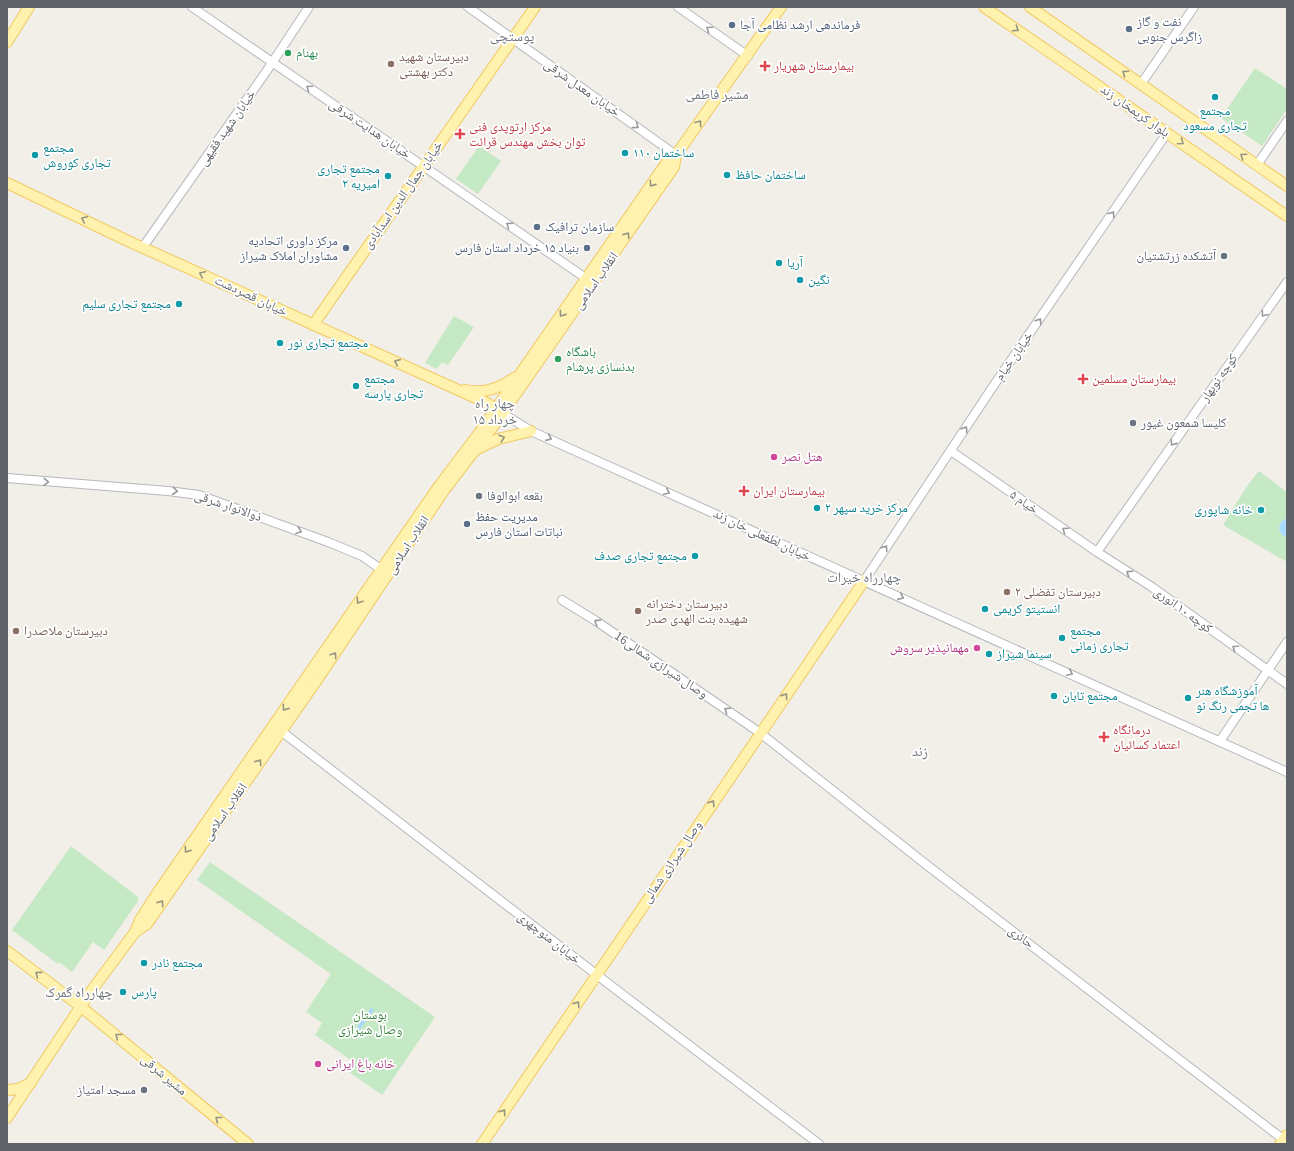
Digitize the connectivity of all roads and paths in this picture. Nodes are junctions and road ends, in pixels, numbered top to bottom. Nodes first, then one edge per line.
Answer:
1 (29, 7) edge
2 (192, 7) edge
3 (309, 7) edge
4 (468, 7) edge
5 (535, 7) edge
6 (678, 7) edge
7 (781, 7) edge
8 (984, 7) edge
9 (1030, 7) edge
10 (1194, 7) edge
11 (513, 38) junction
12 (7, 42) edge
13 (748, 56) junction
14 (272, 63) junction
15 (1141, 84) junction
16 (1287, 121) edge
17 (1167, 133) junction
18 (676, 155) junction
19 (1257, 165) junction
20 (423, 166) junction
21 (7, 183) edge
22 (1287, 186) edge
23 (1287, 216) edge
24 (143, 247) junction
25 (587, 279) junction
26 (1287, 282) edge
27 (313, 325) junction
28 (520, 374) junction
29 (448, 386) junction
30 (498, 411) junction
31 (531, 430) junction
32 (475, 450) junction
33 (951, 451) junction
34 (7, 478) edge
35 (1097, 552) junction
36 (385, 572) junction
37 (864, 581) junction
38 (562, 600) dead end
39 (1287, 642) edge
40 (1267, 670) junction
41 (1287, 684) edge
42 (281, 731) junction
43 (760, 732) junction
44 (1220, 741) junction
45 (1287, 772) edge
46 (136, 932) junction
47 (7, 951) edge
48 (597, 975) junction
49 (80, 1006) junction
50 (31, 1083) junction
51 (7, 1090) edge
52 (8, 1113) edge
53 (1284, 1140) edge
54 (248, 1144) edge
55 (482, 1144) edge
56 (819, 1144) edge

1 - 12 main road
2 - 14 street, خیابان هدایت شرقی
3 - 14 street, خیابان شهید فقیهی
4 - 11 street, خیابان معدل شرقی
5 - 11 main road, خیابان جمال الدین اسدآبادی
13 -> 6 street
7 - 13 main road, انقلاب اسلامی
8 -> 17 main road, بلوار کریمخان زند
15 -> 9 main road, بلوار کریمخان زند
10 - 15 street
11 -> 18 street, خیابان معدل شرقی
11 - 20 main road, خیابان جمال الدین اسدآبادی
18 -> 13 main road, انقلاب اسلامی
20 -> 14 street, خیابان هدایت شرقی
14 - 24 street, خیابان شهید فقیهی
19 -> 15 main road, بلوار کریمخان زند
16 - 19 street
17 -> 23 main road, بلوار کریمخان زند
33 -> 17 street, خیابان خیام
18 -> 25 main road, انقلاب اسلامی
30 -> 18 main road, انقلاب اسلامی
19 - 22 main road, بلوار کریمخان زند
25 -> 20 street, خیابان هدایت شرقی
20 - 27 main road, خیابان جمال الدین اسدآبادی
24 -> 21 main road, خیابان قصردشت
27 -> 24 main road, خیابان قصردشت
25 -> 28 main road, انقلاب اسلامی
26 -> 35 street, کوچه نوبهار
29 -> 27 main road, خیابان قصردشت
28 - 29 main road
28 - 30 main road, انقلاب اسلامی
29 - 30 main road, خیابان قصردشت
30 - 31 street, خیابان لطفعلی خان زند
30 - 32 main road, انقلاب اسلامی
30 - 36 main road, انقلاب اسلامی
32 -> 31 main road
31 -> 37 street, خیابان لطفعلی خان زند
32 - 36 main road, انقلاب اسلامی
35 -> 33 street, ۵ خیام
37 -> 33 street, خیابان خیام
34 -> 36 street, ذوالانوار شرقی
40 -> 35 street, کوچه ۱۰ انوری
42 -> 36 main road, انقلاب اسلامی
36 -> 46 main road, انقلاب اسلامی
43 -> 37 main road, وصال شیرازی شمالی
37 -> 44 street, خیابان لطفعلی خان زند
43 -> 38 street, وصال شیرازی شمالی16
39 - 40 street
40 - 41 street, کوچه ۱۰ انوری
40 - 44 street
46 -> 42 main road, انقلاب اسلامی
42 - 48 street, خیابان منوچهری
48 -> 43 main road, وصال شیرازی شمالی
43 - 53 street, حائری
44 - 45 street, خیابان لطفعلی خان زند
46 - 49 main road, انقلاب اسلامی
49 -> 47 main road, مشیر شرقی
55 -> 48 main road, وصال شیرازی شمالی
48 - 56 street, خیابان منوچهری
49 - 50 main road, انقلاب اسلامی
54 -> 49 main road, مشیر شرقی
50 - 51 main road
50 - 52 main road, انقلاب اسلامی

